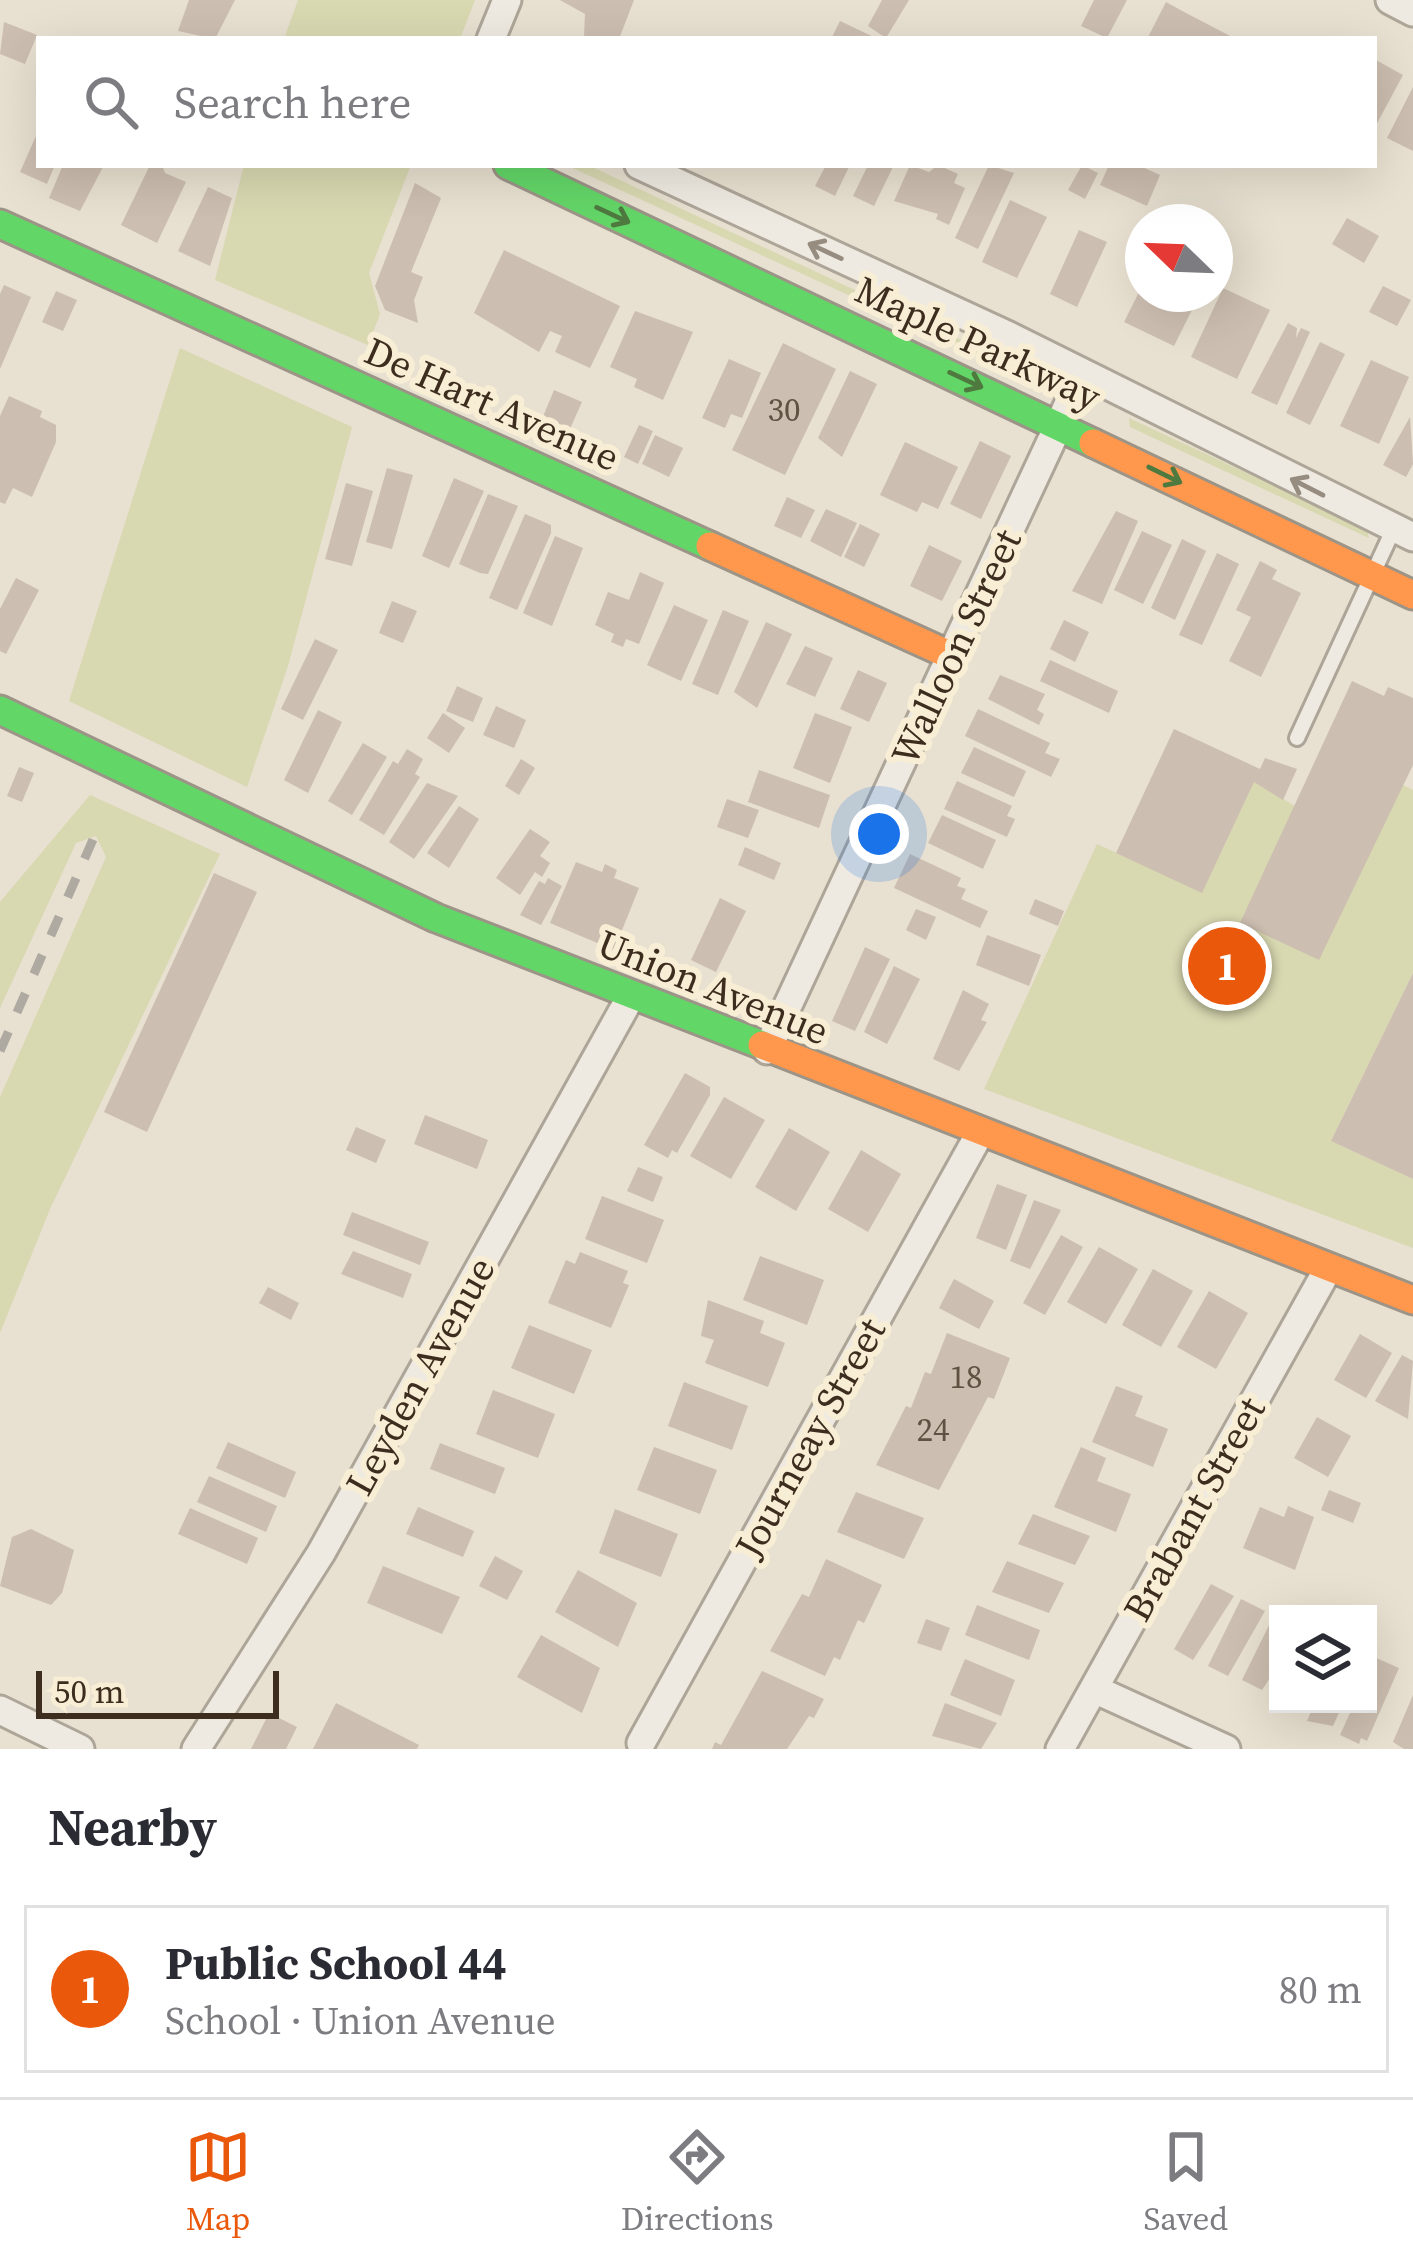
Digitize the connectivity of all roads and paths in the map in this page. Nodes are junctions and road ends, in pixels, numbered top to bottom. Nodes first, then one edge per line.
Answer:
1 (507, 0) edge
2 (1390, 0) edge
3 (1413, 12) edge
4 (492, 36) edge
5 (514, 168) edge
6 (645, 168) edge
7 (0, 224) edge
8 (1083, 373) junction
9 (1059, 424) junction
10 (1403, 532) edge
11 (1372, 576) junction
12 (1413, 595) edge
13 (952, 656) junction
14 (0, 710) edge
15 (1297, 738) dead end
16 (631, 997) junction
17 (767, 1050) junction
18 (980, 1133) junction
19 (1328, 1268) junction
20 (1413, 1300) edge
21 (1094, 1689) junction
22 (0, 1711) edge
23 (641, 1743) dead end
24 (80, 1749) edge
25 (196, 1749) edge
26 (1060, 1749) edge
27 (1226, 1749) edge

1 - 4 street
2 - 3 street
5 -> 9 street, Maple Parkway
8 -> 6 street, Maple Parkway
7 - 13 street, De Hart Avenue
8 - 9 street, Walloon Street
10 -> 8 street, Maple Parkway
9 -> 11 street, Maple Parkway
9 - 13 street, Walloon Street
10 - 11 lane
11 - 12 street, Maple Parkway
11 - 15 lane
13 - 17 street, Walloon Street
14 - 16 street, Union Avenue
16 - 17 street, Union Avenue
16 - 25 street, Leyden Avenue
17 - 18 street, Union Avenue
18 - 19 street, Union Avenue
18 - 23 street, Journeay Street
19 - 20 street, Union Avenue
19 - 21 street, Brabant Street
21 - 26 street, Brabant Street
21 - 27 street
22 - 24 street

